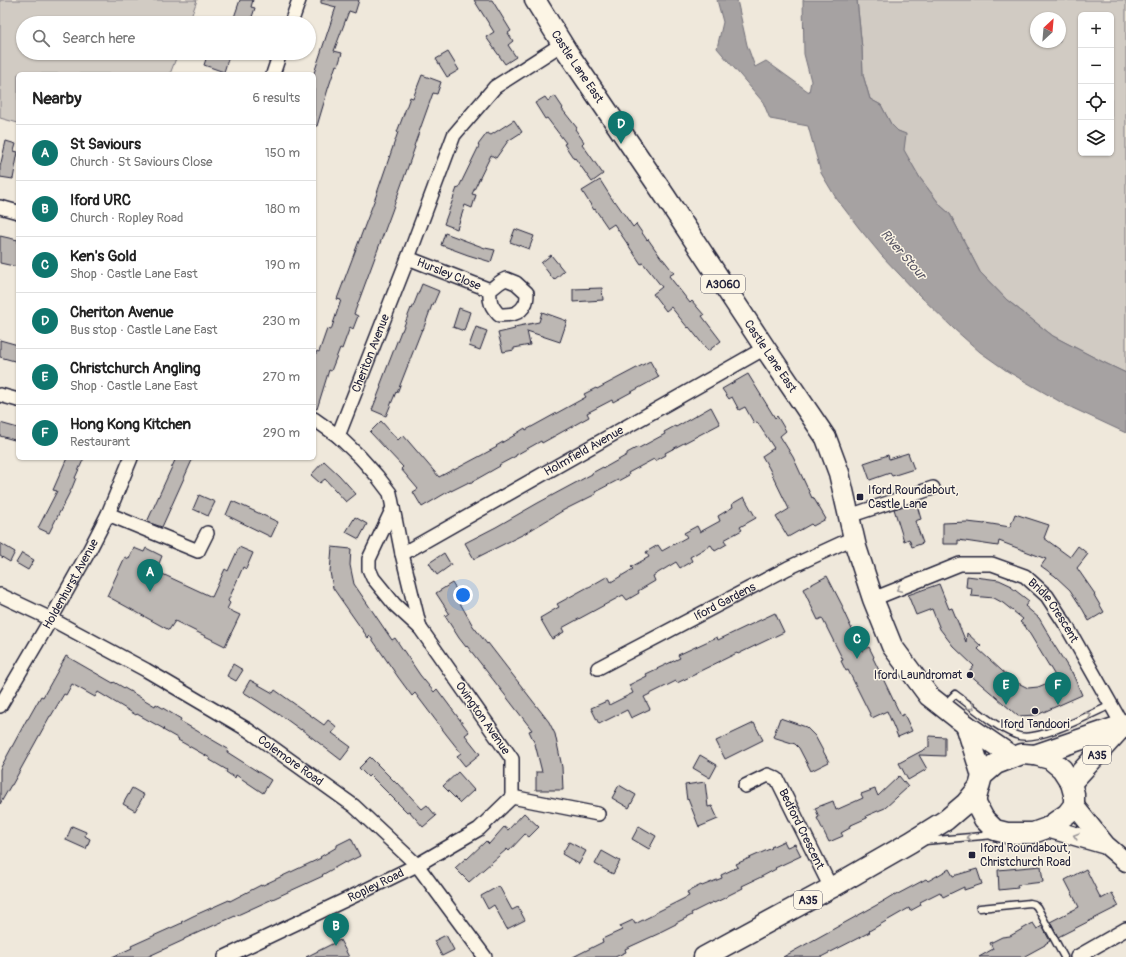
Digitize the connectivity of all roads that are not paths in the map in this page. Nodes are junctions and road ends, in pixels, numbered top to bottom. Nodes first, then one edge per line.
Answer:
1 (299, 0) edge
2 (535, 0) edge
3 (293, 16) edge
4 (562, 44) junction
5 (278, 60) edge
6 (274, 72) edge
7 (0, 207) edge
8 (16, 211) edge
9 (408, 258) junction
10 (490, 290) dead end
11 (765, 348) junction
12 (0, 394) edge
13 (16, 399) edge
14 (316, 420) edge
15 (338, 436) junction
16 (130, 460) edge
17 (933, 488) dead end
18 (393, 508) junction
19 (108, 514) junction
20 (849, 516) junction
21 (208, 534) dead end
22 (853, 538) junction
23 (402, 554) junction
24 (0, 595) edge
25 (873, 599) junction
26 (51, 619) junction
27 (420, 628) junction
28 (598, 668) dead end
29 (1111, 705) junction
30 (0, 706) edge
31 (942, 706) junction
32 (966, 725) junction
33 (1125, 725) edge
34 (1035, 755) junction
35 (1013, 757) junction
36 (980, 782) junction
37 (1071, 783) junction
38 (745, 786) dead end
39 (512, 797) junction
40 (1074, 805) junction
41 (598, 814) dead end
42 (984, 819) junction
43 (946, 820) junction
44 (1047, 828) junction
45 (1007, 833) junction
46 (911, 842) junction
47 (1106, 845) junction
48 (1126, 862) edge
49 (417, 865) junction
50 (831, 888) junction
51 (980, 908) dead end
52 (1126, 929) edge
53 (225, 957) edge
54 (485, 957) edge
55 (704, 957) edge
56 (1064, 957) edge
57 (1077, 957) edge

1 - 3 street
2 - 4 main road, Castle Lane East / A3060
4 - 9 street, Cheriton Avenue
4 - 11 main road, Castle Lane East / A3060
5 - 6 street
7 - 8 street
9 - 10 street, Hursley Close
9 - 15 street, Cheriton Avenue
11 - 20 main road, Castle Lane East / A3060
11 - 23 street, Holmfield Avenue
12 - 13 street
14 - 15 street, Ovington Avenue
15 - 18 street, Ovington Avenue
16 - 19 street, Holdenhurst Avenue
17 - 20 street
18 - 23 street, Ovington Avenue
18 - 27 street, Ovington Avenue
19 - 21 street
19 - 26 street, Holdenhurst Avenue
20 - 22 main road, Castle Lane East / A3060
22 - 25 main road, Castle Lane East / A3060
22 - 28 street, Iford Gardens
23 - 27 street, Ovington Avenue
24 - 26 street, Colemore Road
29 -> 25 street, Bridle Crescent
25 - 31 main road, Castle Lane East / A3060
26 - 30 street, Holdenhurst Avenue
26 - 49 street, Colemore Road
27 - 39 street, Ovington Avenue
31 -> 29 lane
29 - 33 street, Bridle Crescent
31 - 32 main road, Castle Lane East / A3060
32 - 35 main road, Castle Lane East / A3060
32 - 36 main road
33 - 34 main road, A35
33 - 37 main road, A35
34 - 35 main road
34 - 37 main road
35 - 36 main road
36 - 42 main road
36 - 43 main road, A35
37 - 40 main road
38 - 50 street, Bedford Crescent
39 - 41 street
39 - 49 street
40 - 44 main road
40 - 47 street
42 - 43 main road
42 - 45 main road
43 - 46 main road, A35
44 - 45 main road
47 -> 44 street
45 -> 46 lane, A35
46 - 50 main road, A35
47 - 48 street
49 - 53 street, Ropley Road
49 - 54 street, Colemore Road
50 - 55 main road, A35
51 - 56 lane
52 - 57 street

